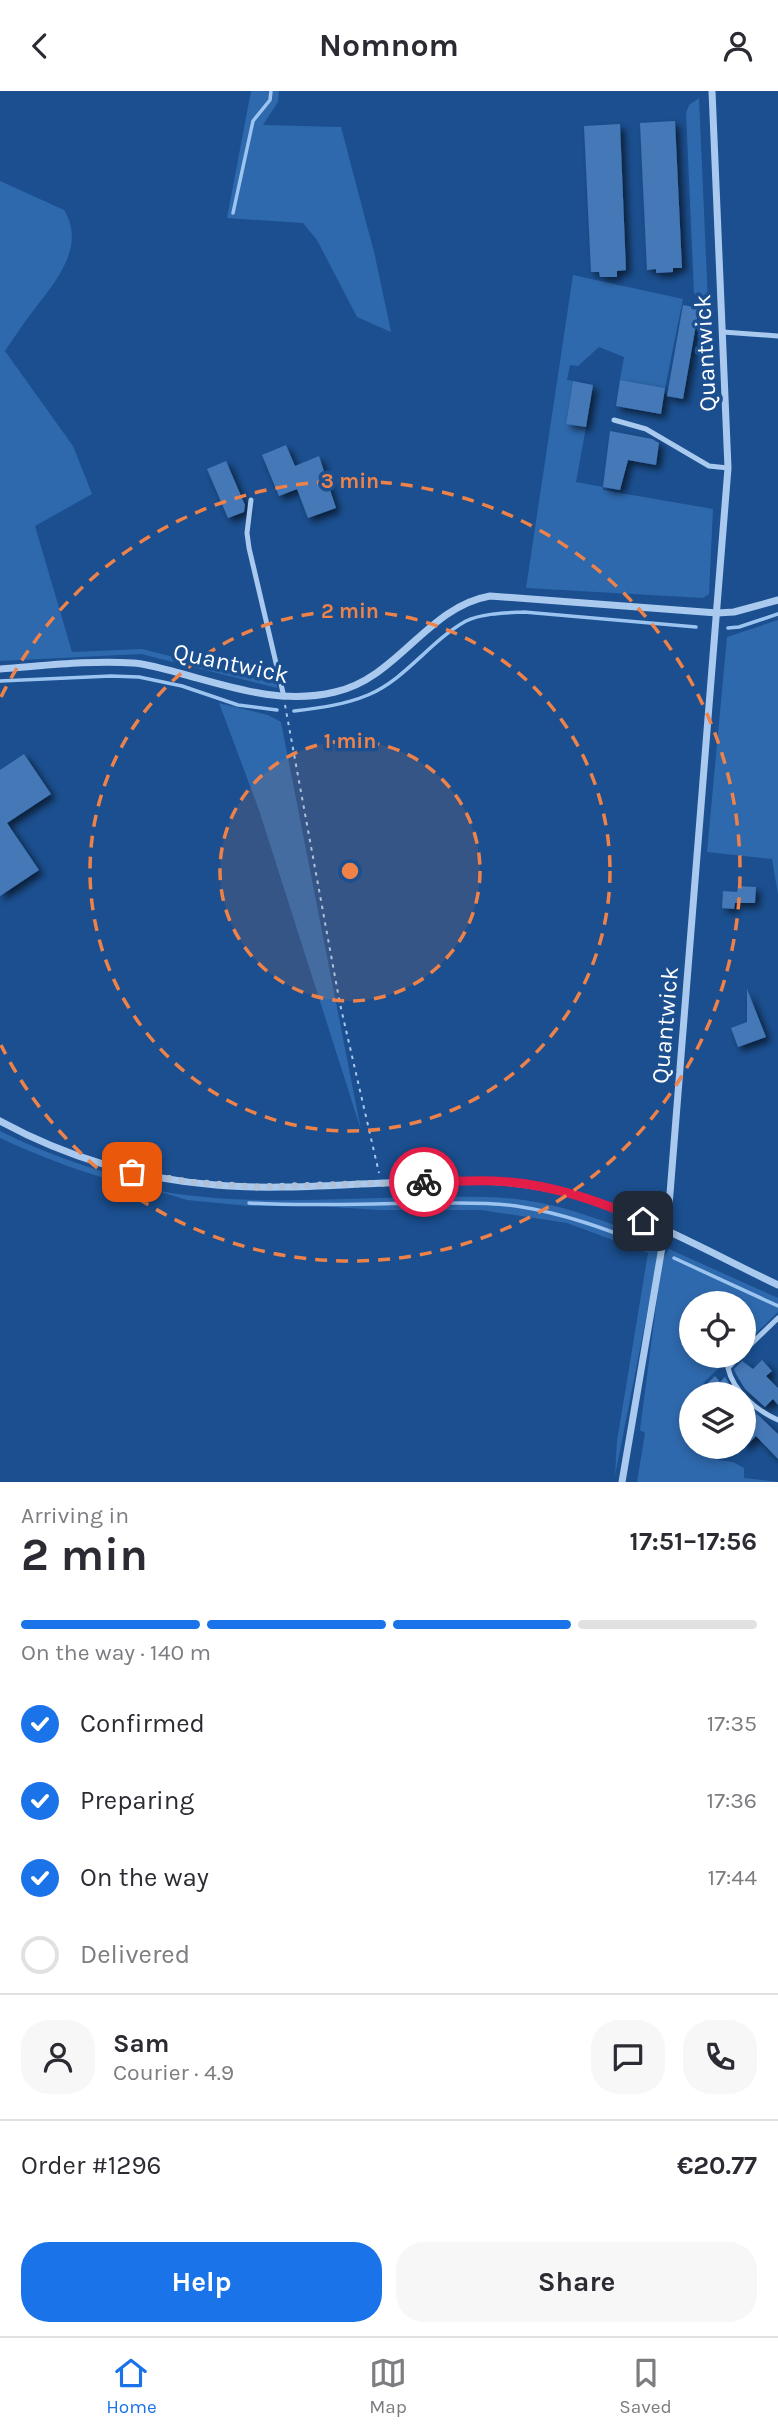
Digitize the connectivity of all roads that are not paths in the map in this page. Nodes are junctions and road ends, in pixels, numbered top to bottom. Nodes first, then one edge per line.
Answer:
1 (712, 91) edge
2 (723, 332) junction
3 (778, 336) edge
4 (614, 420) dead end
5 (728, 468) junction
6 (251, 500) dead end
7 (778, 600) edge
8 (717, 613) junction
9 (0, 669) edge
10 (284, 697) junction
11 (0, 1121) edge
12 (664, 1231) junction
13 (778, 1285) edge
14 (778, 1318) edge
15 (756, 1339) edge
16 (728, 1368) edge
17 (778, 1420) edge
18 (622, 1482) edge

1 - 2 street, Quantwick
2 - 3 lane
2 - 5 street, Quantwick
4 - 5 lane
5 - 8 street, Quantwick
6 - 10 lane
7 - 8 street, Quantwick
8 - 10 street, Quantwick
8 - 12 street, Quantwick
9 - 10 street, Quantwick
11 - 12 street
12 - 13 street
12 - 18 street, Quantwick
14 - 15 lane
16 - 17 lane

